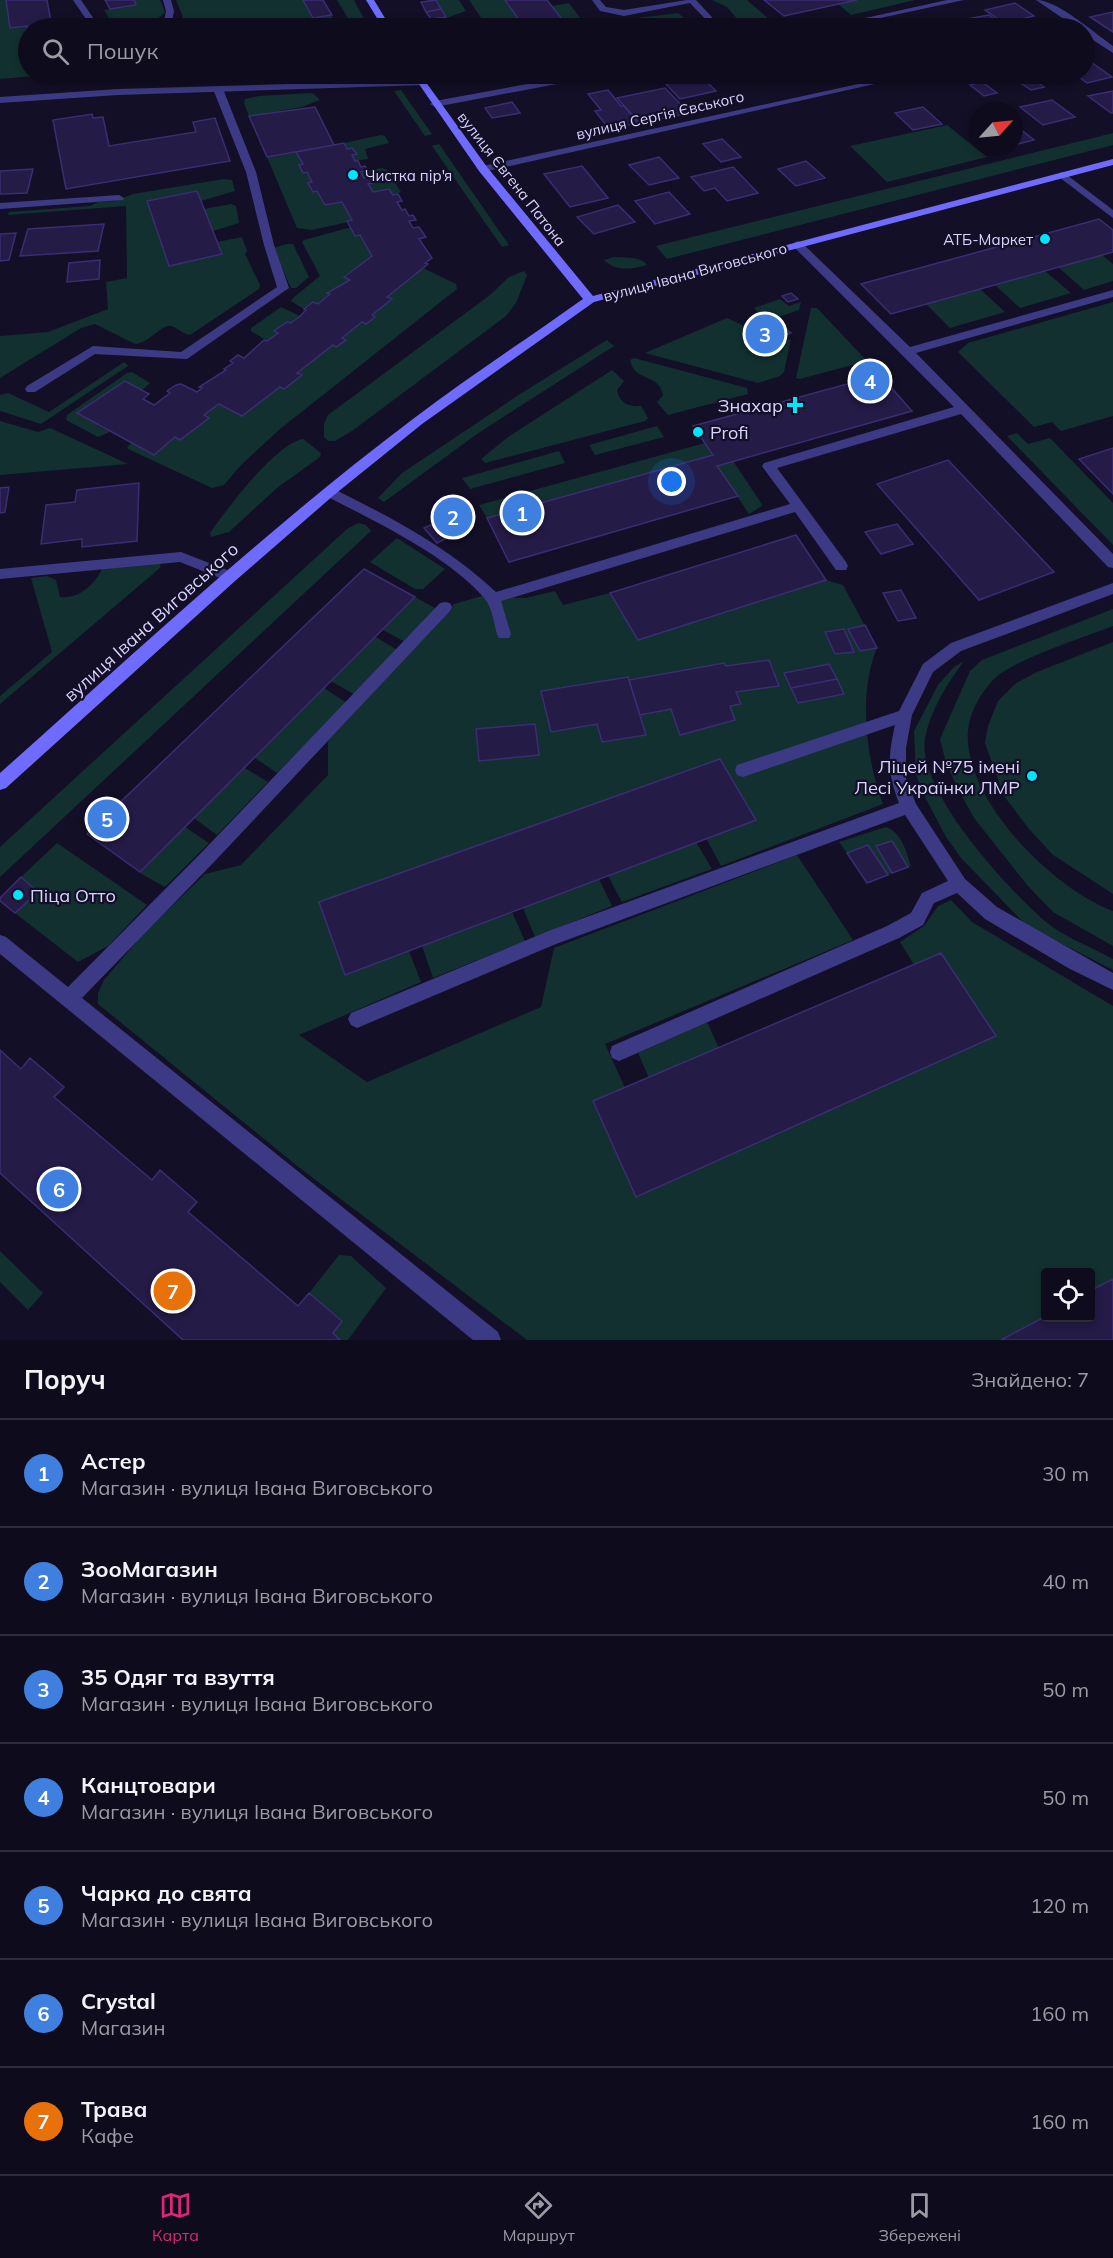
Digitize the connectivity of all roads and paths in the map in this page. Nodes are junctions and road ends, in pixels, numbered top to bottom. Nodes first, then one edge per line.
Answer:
1 (77, 0) edge
2 (167, 0) edge
3 (370, 0) edge
4 (596, 0) edge
5 (960, 0) edge
6 (1040, 0) edge
7 (691, 1) edge
8 (89, 18) edge
9 (169, 18) edge
10 (381, 18) edge
11 (708, 18) edge
12 (873, 18) edge
13 (1065, 18) edge
14 (1095, 38) edge
15 (1113, 50) edge
16 (309, 84) edge
17 (423, 84) edge
18 (541, 84) edge
19 (869, 84) edge
20 (218, 89) junction
21 (0, 100) edge
22 (435, 104) junction
23 (1113, 162) edge
24 (483, 169) junction
25 (1063, 175) junction
26 (119, 198) dead end
27 (0, 206) edge
28 (1113, 215) edge
29 (797, 244) junction
30 (1113, 293) edge
31 (590, 300) junction
32 (908, 352) junction
33 (31, 389) dead end
34 (962, 409) junction
35 (329, 492) junction
36 (797, 507) junction
37 (1113, 563) edge
38 (841, 566) dead end
39 (0, 574) edge
40 (230, 577) junction
41 (1113, 588) edge
42 (500, 597) junction
43 (445, 607) dead end
44 (504, 634) dead end
45 (904, 715) junction
46 (743, 770) dead end
47 (0, 783) edge
48 (909, 807) junction
49 (959, 884) junction
50 (0, 943) edge
51 (1113, 982) edge
52 (68, 999) junction
53 (357, 1019) dead end
54 (619, 1052) dead end
55 (490, 1340) edge

1 - 8 street
2 - 9 street
3 - 10 main road
4 - 7 street
5 - 12 street
6 - 13 street
7 - 11 street
14 - 15 street
16 - 20 street
17 - 22 main road, вулиця Євгена Патона
18 - 22 street
19 - 24 street, вулиця Сергія Євського
20 - 21 street
20 - 33 street
22 - 24 main road, вулиця Євгена Патона
23 - 25 main road, вулиця Івана Виговського
24 - 31 main road, вулиця Євгена Патона
25 - 28 street
25 - 29 main road, вулиця Івана Виговського
26 - 27 street
29 - 31 main road, вулиця Івана Виговського
29 - 32 street
30 - 32 street
31 - 35 main road, вулиця Івана Виговського
32 - 34 street
34 - 36 street
34 - 37 street
35 - 40 main road, вулиця Івана Виговського
35 - 42 street
36 - 38 street
36 - 42 street
39 - 40 street
40 - 47 main road, вулиця Івана Виговського
41 - 45 street
42 - 44 street
43 - 52 street
45 - 46 street
45 - 48 street
48 - 49 street
48 - 53 street
49 - 51 street
49 - 54 street
50 - 52 street
52 - 55 street

